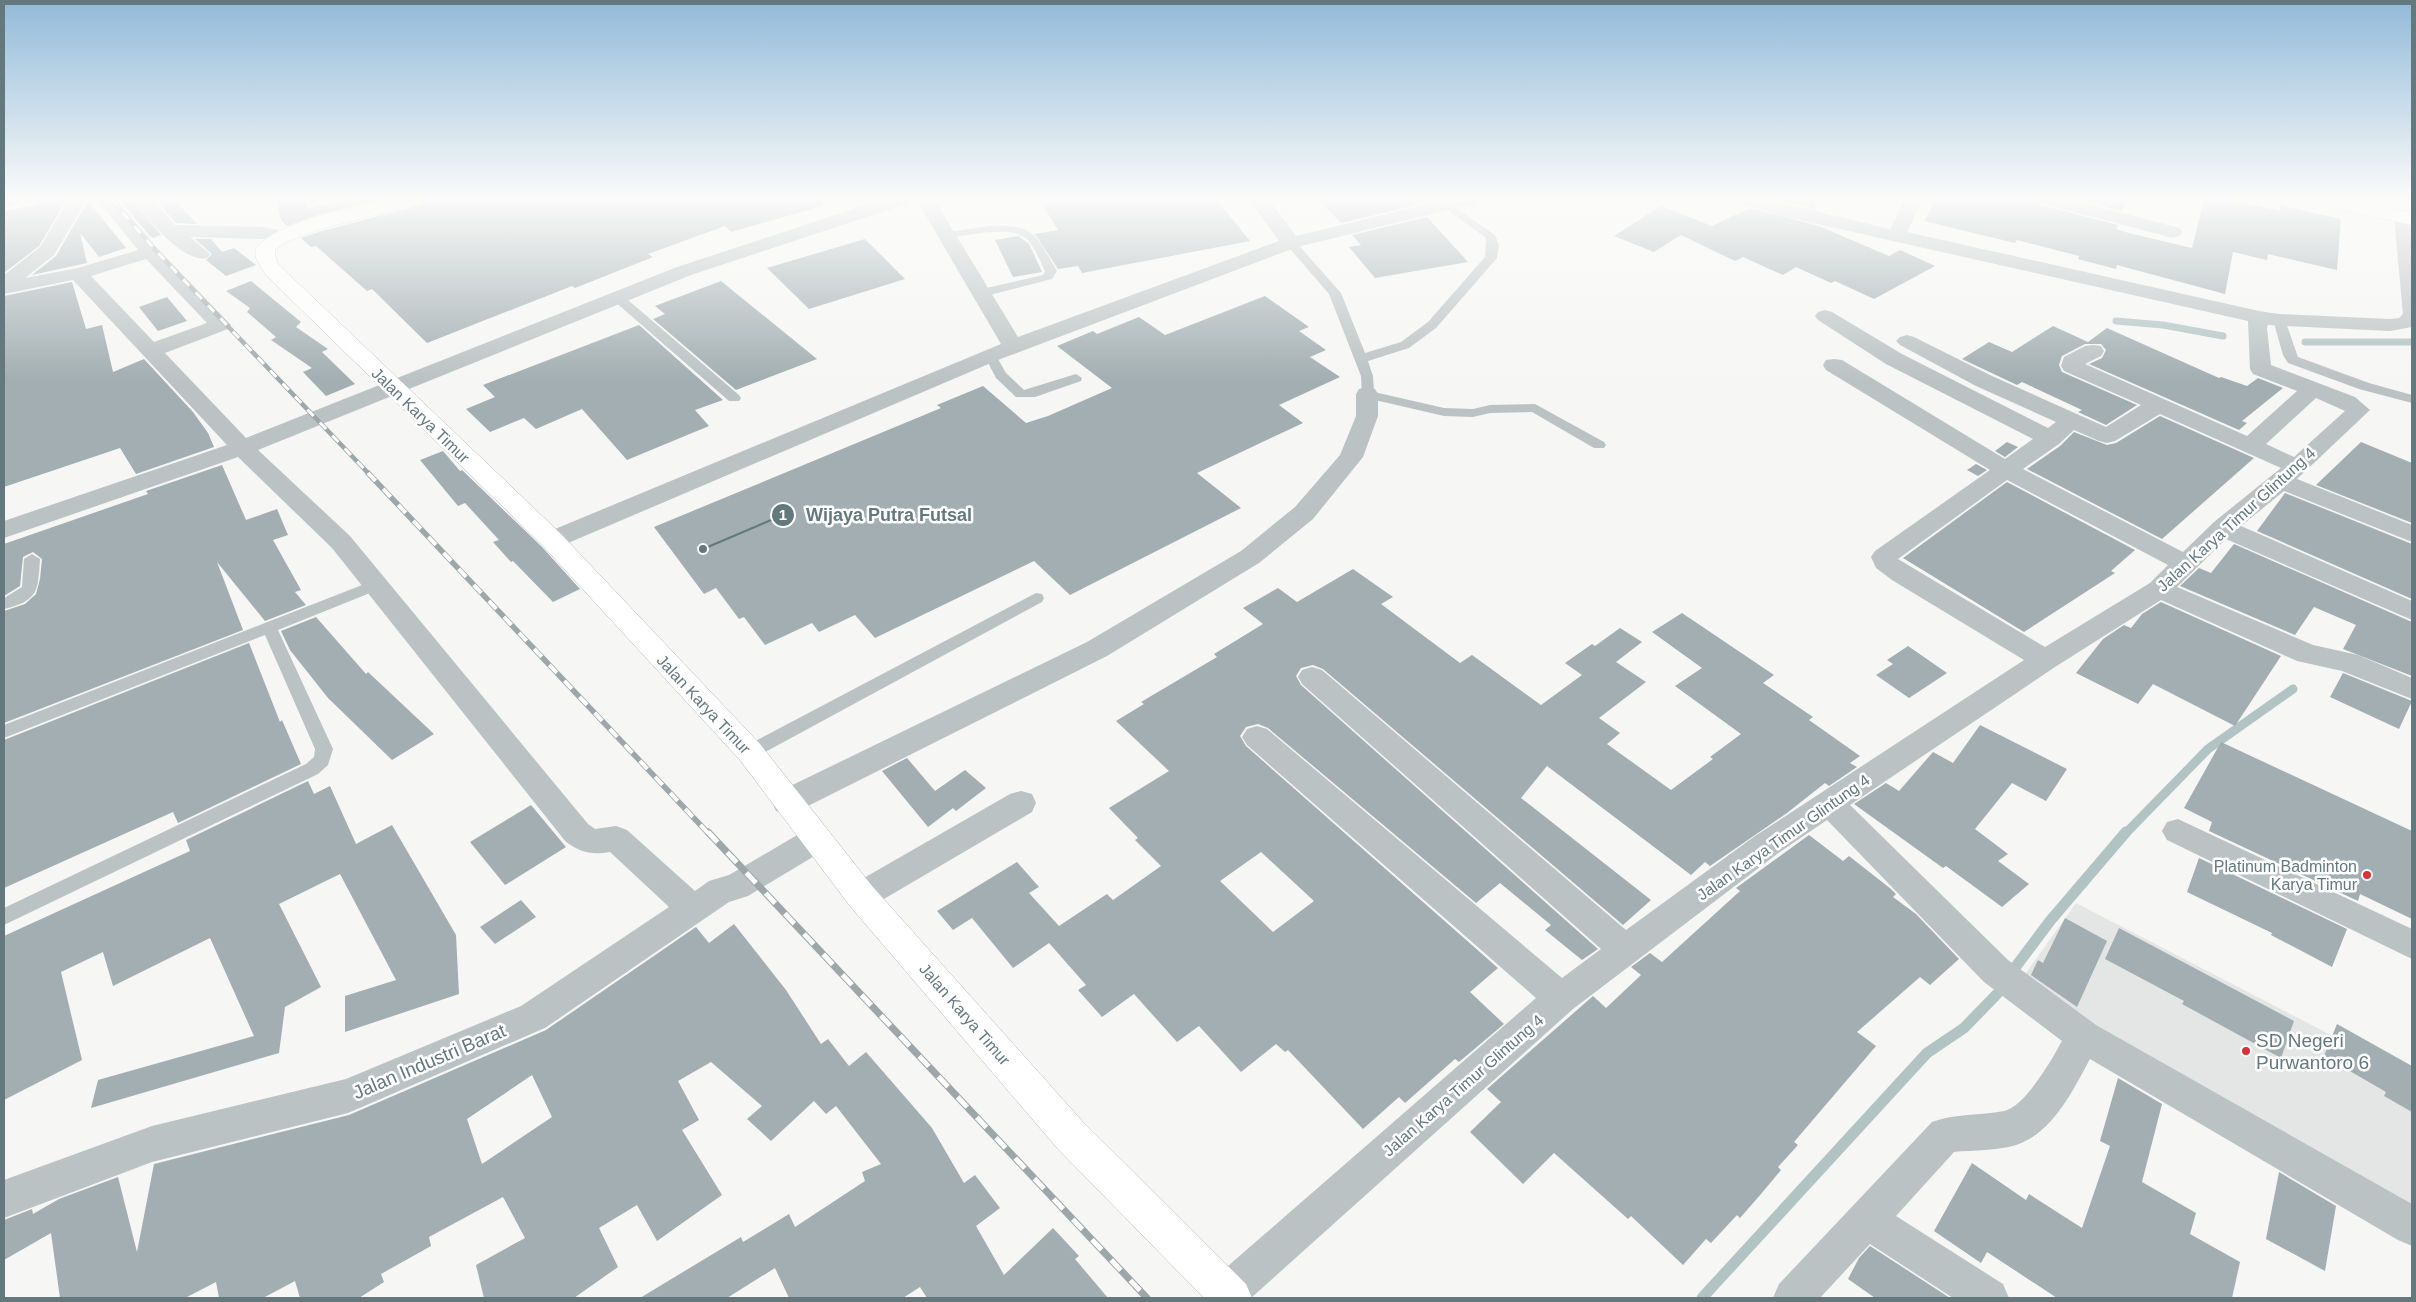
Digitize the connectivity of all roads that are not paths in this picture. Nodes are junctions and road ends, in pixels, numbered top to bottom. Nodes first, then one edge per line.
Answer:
1 (36, 260) edge
2 (126, 260) edge
3 (158, 260) edge
4 (266, 260) edge
5 (718, 260) edge
6 (962, 260) edge
7 (1044, 260) edge
8 (1246, 260) edge
9 (1306, 260) edge
10 (1489, 260) edge
11 (2003, 260) edge
12 (2409, 260) edge
13 (81, 274) junction
14 (4, 287) edge
15 (982, 293) junction
16 (617, 297) junction
17 (2412, 314) edge
18 (1825, 316) dead end
19 (2269, 319) junction
20 (1907, 341) dead end
21 (1013, 346) junction
22 (147, 349) junction
23 (2093, 351) dead end
24 (990, 355) junction
25 (1360, 359) junction
26 (1834, 365) dead end
27 (1076, 378) dead end
28 (394, 388) junction
29 (2312, 390) junction
30 (1367, 394) junction
31 (734, 398) dead end
32 (2412, 399) edge
33 (2158, 405) junction
34 (2072, 422) junction
35 (2051, 439) junction
36 (1599, 445) dead end
37 (2250, 446) junction
38 (242, 448) junction
39 (2006, 470) junction
40 (2288, 473) junction
41 (2223, 528) junction
42 (4, 530) edge
43 (2412, 534) edge
44 (552, 540) junction
45 (32, 559) dead end
46 (2186, 564) junction
47 (374, 585) junction
48 (2159, 589) junction
49 (1036, 598) dead end
50 (4, 604) edge
51 (2412, 611) edge
52 (269, 627) junction
53 (2045, 660) junction
54 (1312, 677) dead end
55 (2412, 689) edge
56 (4, 732) edge
57 (1257, 737) dead end
58 (750, 752) junction
59 (787, 802) junction
60 (1021, 803) dead end
61 (1830, 804) junction
62 (2178, 831) dead end
63 (815, 840) junction
64 (861, 896) junction
65 (693, 909) junction
66 (5, 917) edge
67 (2412, 945) edge
68 (1625, 950) junction
69 (1561, 998) junction
70 (2083, 1036) junction
71 (4, 1199) edge
72 (1866, 1219) junction
73 (2412, 1226) edge
74 (1230, 1296) edge
75 (1793, 1298) edge
76 (1989, 1298) edge

1 - 14 street
2 - 13 street
3 - 22 street
4 - 28 main road, Jalan Karya Timur
5 - 16 street
6 - 15 street
7 - 15 lane
8 - 21 street
9 - 25 lane
10 - 25 lane
11 - 19 street
12 - 17 street
13 - 14 street
13 - 22 street
15 - 21 street
16 - 28 street
16 - 31 lane
17 - 19 street
18 - 35 street
19 - 29 street
19 - 32 lane
20 - 34 street
21 - 24 street
22 - 38 street
23 - 33 street
24 - 27 lane
24 - 44 street
25 - 30 lane
26 - 39 street
28 - 38 street
28 - 44 main road, Jalan Karya Timur
29 - 37 street
29 - 40 street, Jalan Karya Timur Glintung 4
30 - 36 lane
30 - 59 street
33 - 34 street
33 - 37 street
34 - 35 street
35 - 39 street
37 - 40 street
38 - 42 street
38 - 47 street
39 - 46 street
39 - 53 street
40 - 41 street, Jalan Karya Timur Glintung 4
40 - 43 street
41 - 46 street, Jalan Karya Timur Glintung 4
41 - 51 street
44 - 58 main road, Jalan Karya Timur
45 - 50 lane
46 - 48 street, Jalan Karya Timur Glintung 4
47 - 52 lane
47 - 65 street
48 - 53 street, Jalan Karya Timur Glintung 4
48 - 55 street
49 - 58 lane
52 - 56 lane
52 - 66 lane
53 - 61 street, Jalan Karya Timur Glintung 4
54 - 68 street
57 - 69 street
58 - 59 main road, Jalan Karya Timur
59 - 63 main road, Jalan Karya Timur
60 - 64 street
61 - 68 street, Jalan Karya Timur Glintung 4
61 - 70 street
62 - 67 street
63 - 64 main road, Jalan Karya Timur
63 - 65 street, Jalan Industri Barat
64 - 74 main road, Jalan Karya Timur
65 - 71 street, Jalan Industri Barat
68 - 69 street, Jalan Karya Timur Glintung 4
69 - 74 street, Jalan Karya Timur Glintung 4
70 - 72 street
70 - 73 street
72 - 75 street
72 - 76 street

